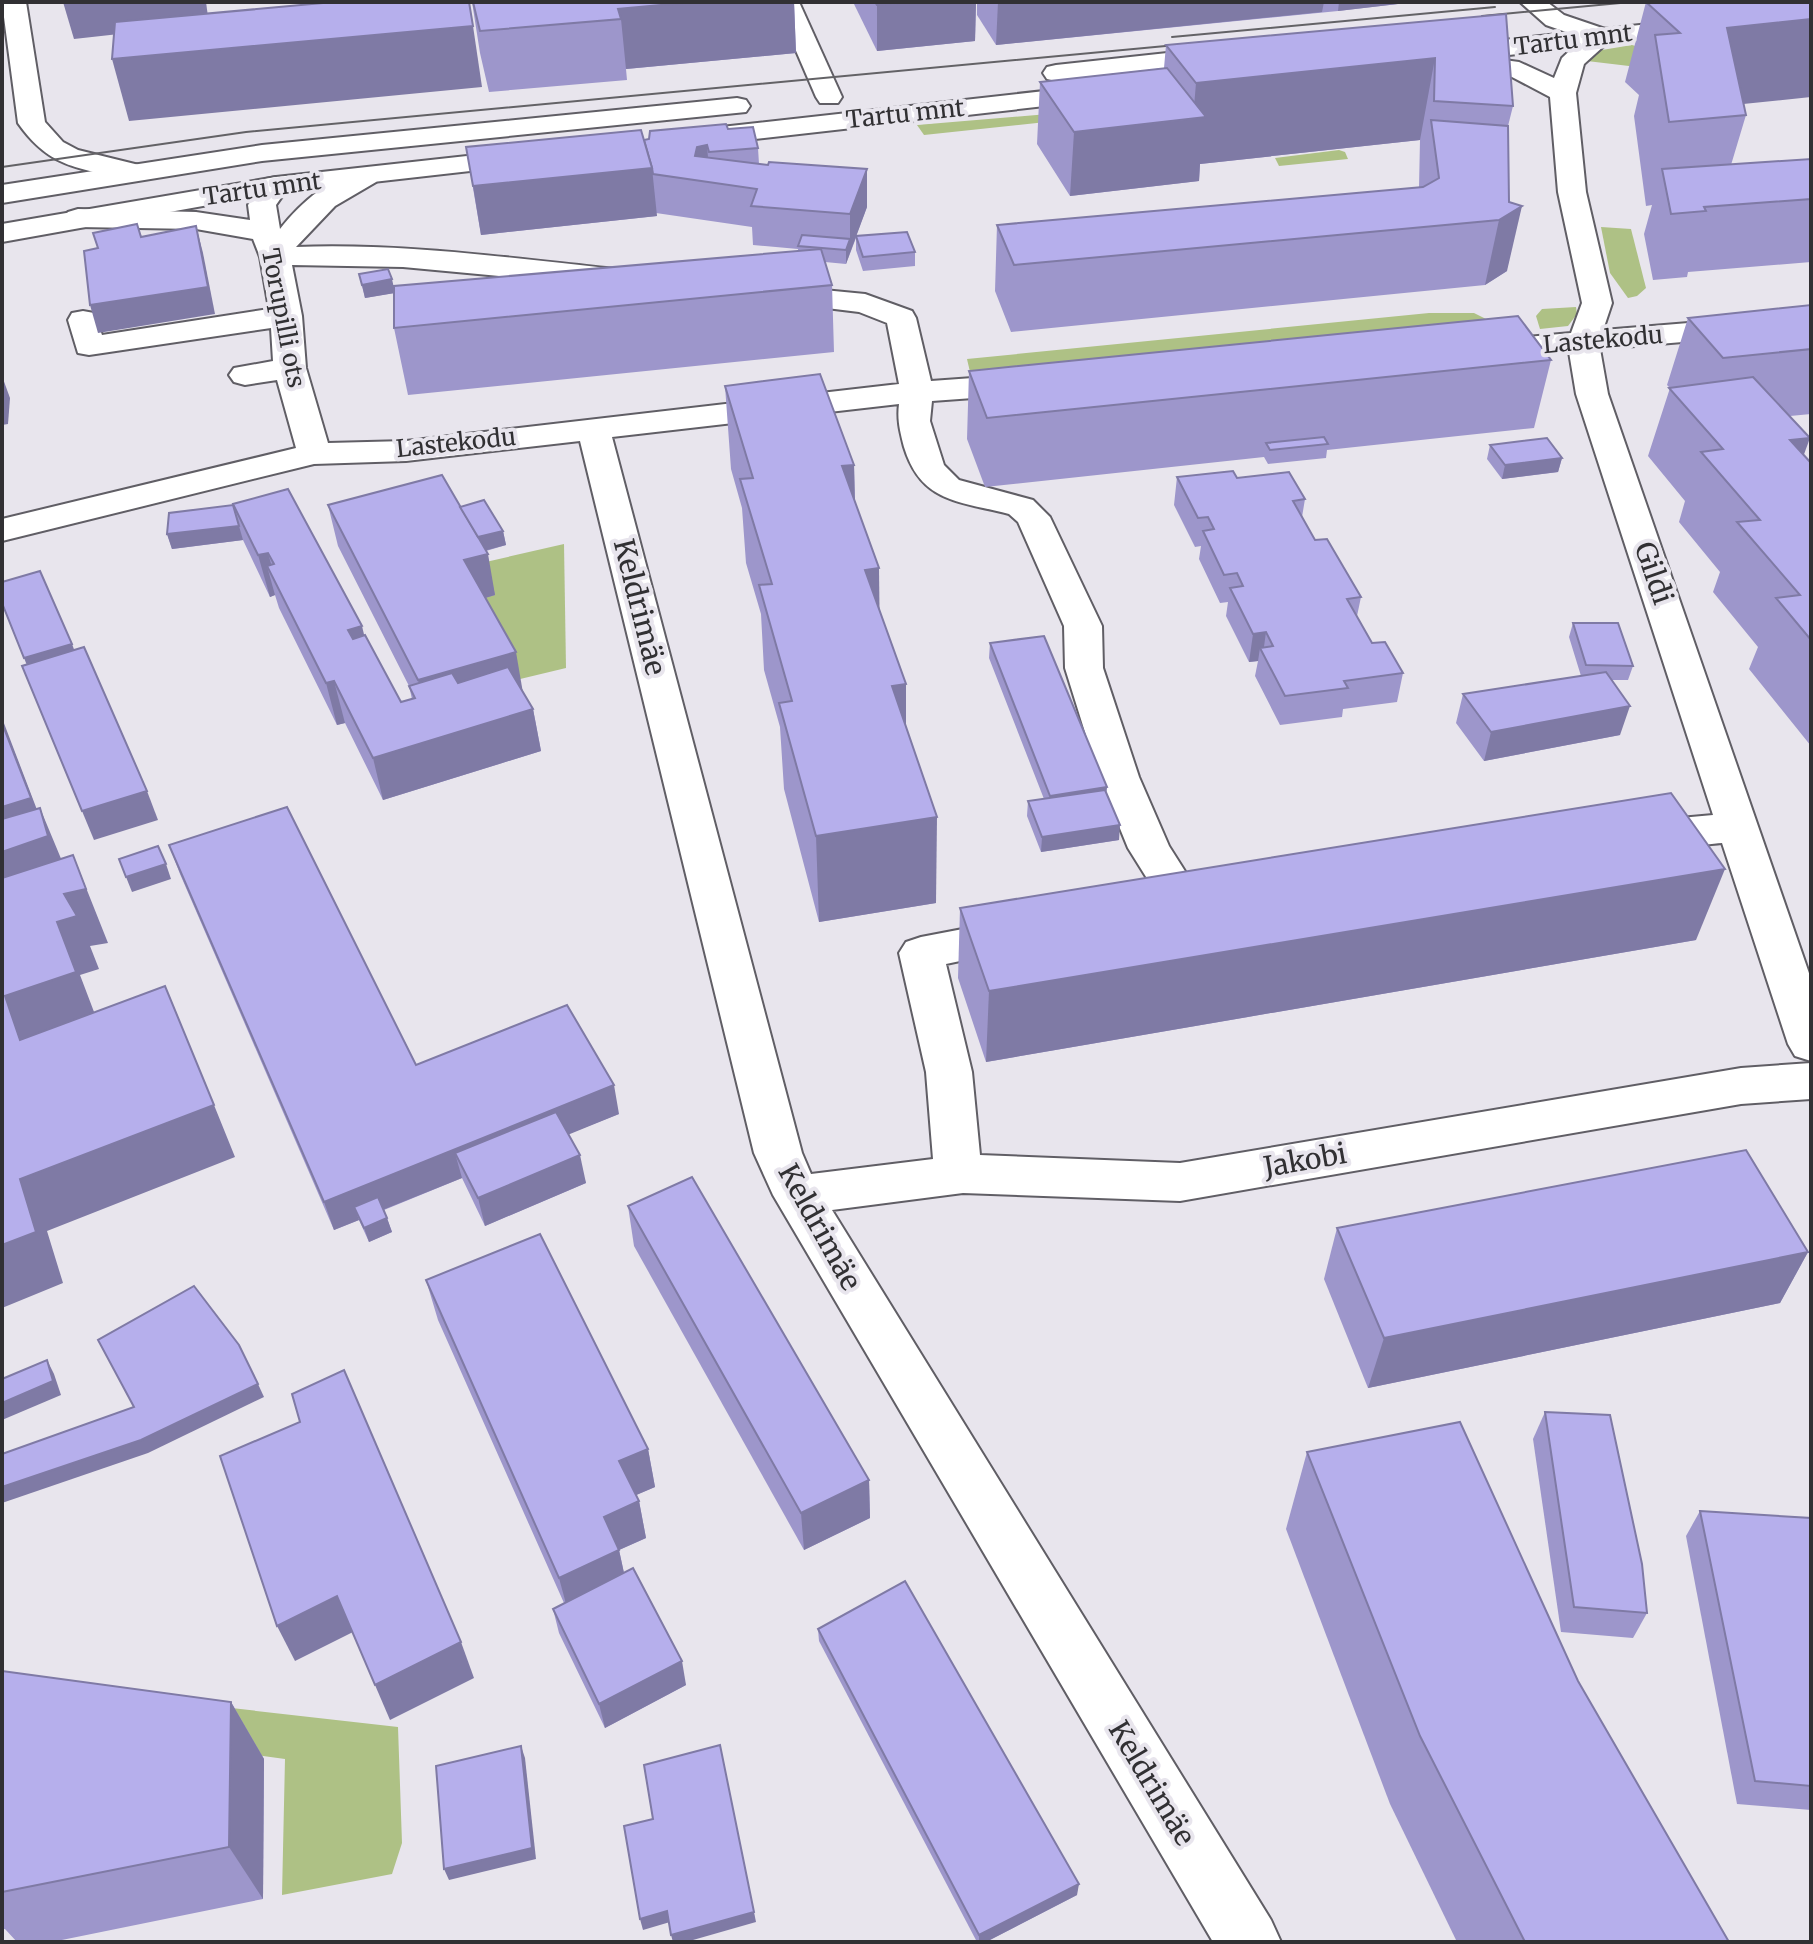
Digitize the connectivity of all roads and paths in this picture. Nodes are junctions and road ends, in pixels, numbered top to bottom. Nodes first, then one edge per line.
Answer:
1 (14, 2) edge
2 (1532, 2) edge
3 (1742, 2) edge
4 (781, 4) edge
5 (1811, 13) edge
6 (1555, 20) junction
7 (1602, 36) junction
8 (1427, 50) junction
9 (1255, 52) edge
10 (1230, 78) edge
11 (1563, 93) junction
12 (829, 97) junction
13 (798, 100) dead end
14 (767, 103) dead end
15 (413, 137) junction
16 (663, 142) edge
17 (553, 154) edge
18 (133, 172) junction
19 (366, 176) junction
20 (276, 185) junction
21 (2, 194) edge
22 (78, 218) junction
23 (2, 233) edge
24 (270, 245) junction
25 (649, 282) edge
26 (744, 291) edge
27 (287, 316) junction
28 (83, 320) dead end
29 (1811, 322) edge
30 (1583, 342) junction
31 (1460, 352) edge
32 (290, 368) junction
33 (245, 375) dead end
34 (1063, 382) edge
35 (917, 392) junction
36 (593, 427) junction
37 (314, 454) junction
38 (2, 530) edge
39 (1740, 827) junction
40 (1601, 849) edge
41 (1142, 916) edge
42 (1051, 929) edge
43 (1811, 1044) edge
44 (1811, 1081) edge
45 (958, 1175) junction
46 (797, 1195) junction
47 (1249, 1942) edge

1 - 18 street
2 - 6 street
3 - 6 street, Tartu mnt
4 - 12 street
5 - 7 street, Tartu mnt
6 - 7 street
6 - 8 street, Tartu mnt
7 - 8 street, Tartu mnt
7 - 11 street, Gildi
8 - 11 street
9 - 12 street, Tartu mnt
10 - 16 street, Tartu mnt
11 - 30 street, Gildi
12 - 13 street, Tartu mnt
14 - 15 street, Tartu mnt
15 - 18 street, Tartu mnt
15 - 20 street
17 - 19 street, Tartu mnt
18 - 21 street, Tartu mnt
19 - 20 street, Tartu mnt
19 - 24 street
20 - 22 street, Tartu mnt
20 - 24 street, Torupilli ots
22 - 23 street, Tartu mnt
22 - 24 street
24 - 25 street
24 - 27 street, Torupilli ots
26 - 35 street
27 - 28 street
27 - 32 street, Torupilli ots
29 - 30 street, Lastekodu
30 - 31 street, Lastekodu
30 - 39 street, Gildi
32 - 33 street
32 - 37 street, Torupilli ots
34 - 35 street, Lastekodu
35 - 36 street, Lastekodu
35 - 41 street
36 - 37 street, Lastekodu
36 - 46 street, Keldrimäe
37 - 38 street, Lastekodu
39 - 40 street
39 - 43 street, Gildi
42 - 45 street
44 - 45 street, Jakobi
45 - 46 street, Jakobi
46 - 47 street, Keldrimäe

